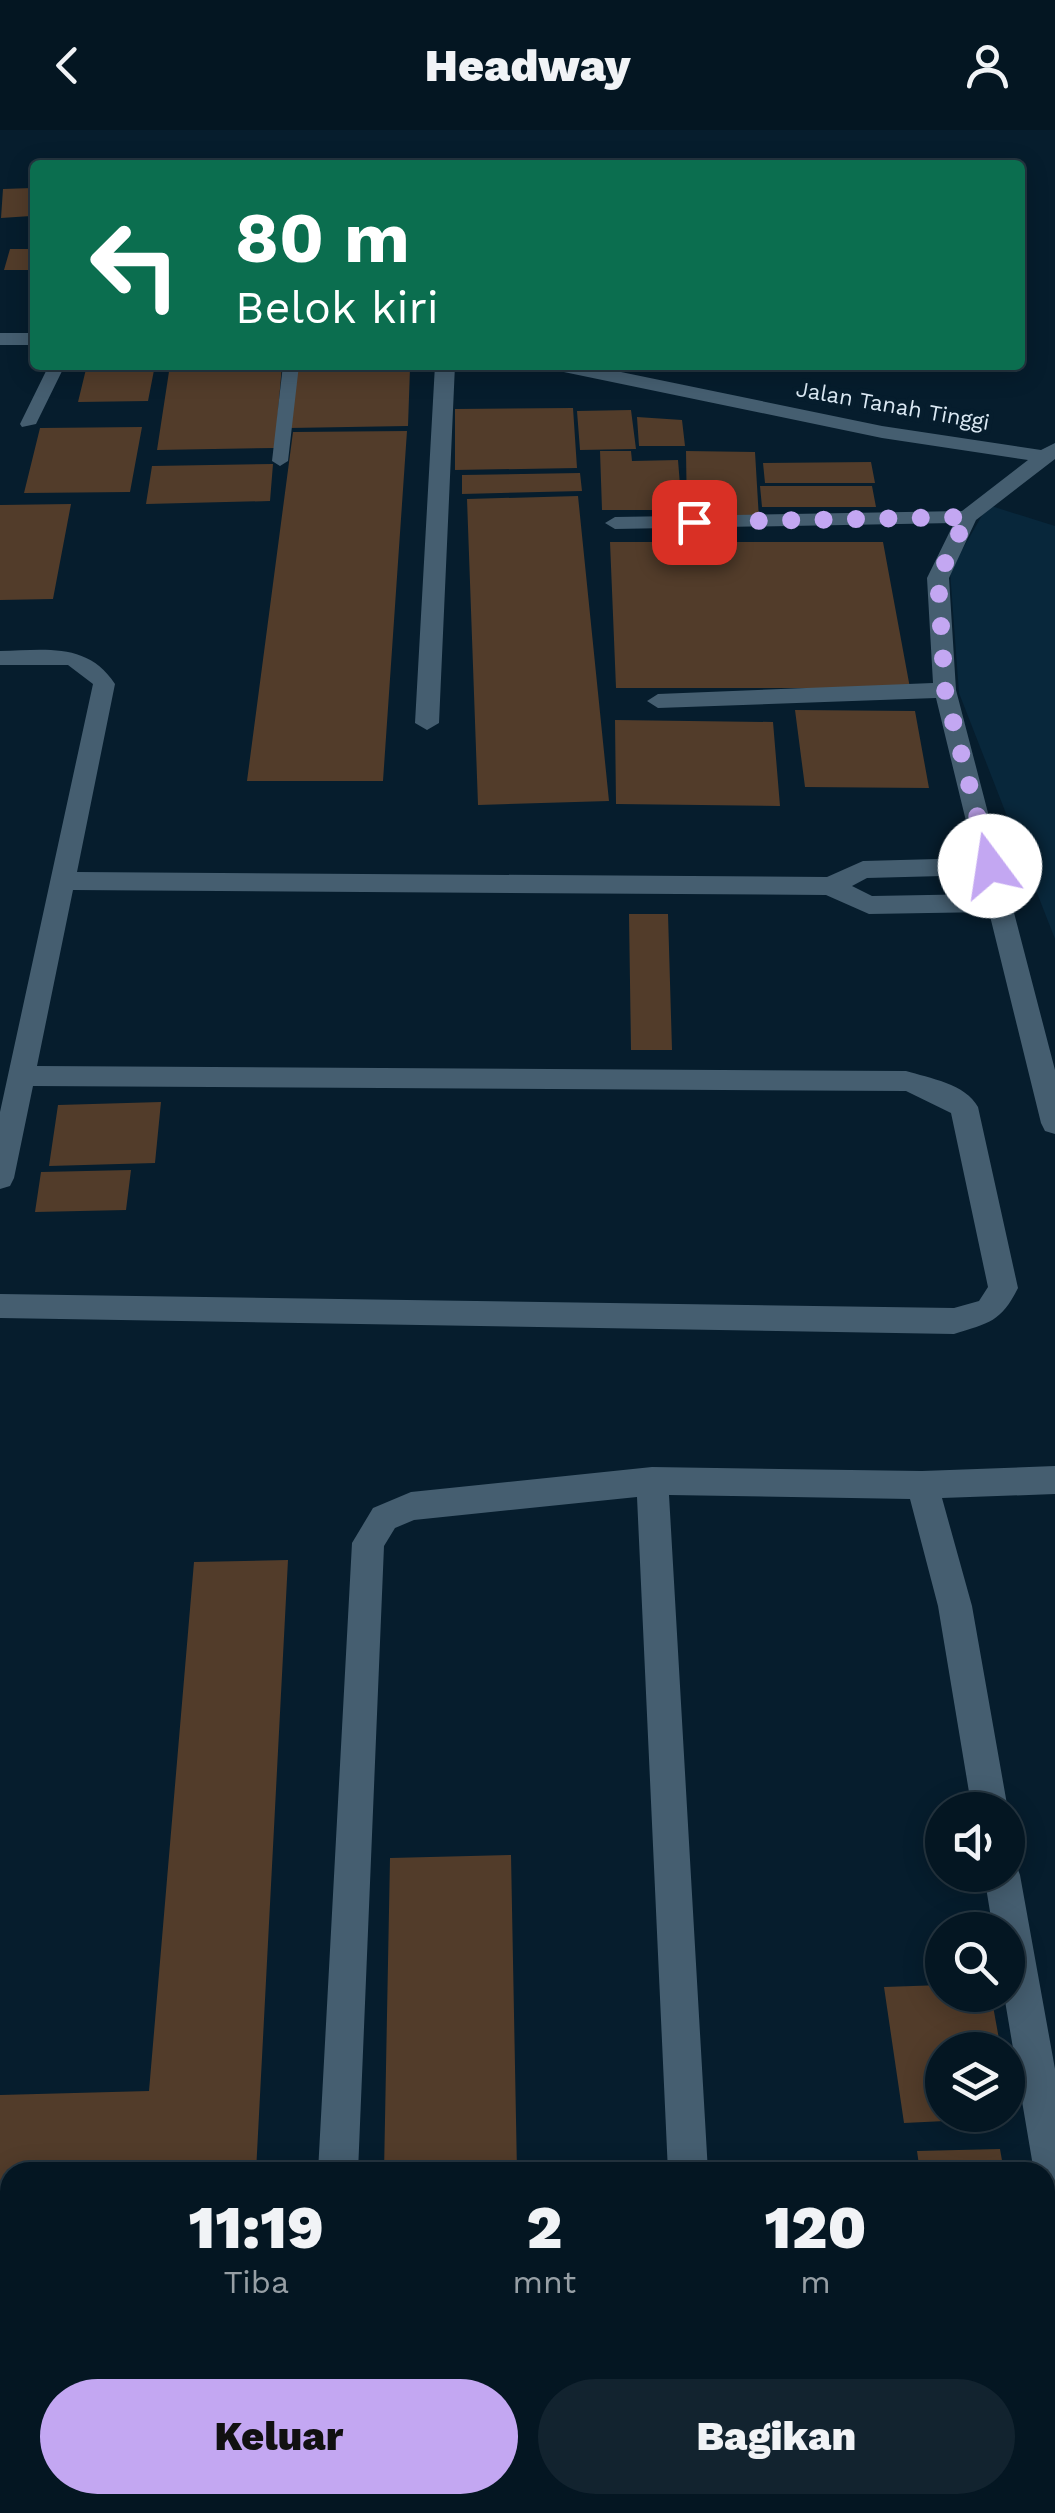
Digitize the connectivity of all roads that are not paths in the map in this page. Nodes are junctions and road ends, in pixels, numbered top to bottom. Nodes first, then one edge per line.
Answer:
1 (30, 339) edge
2 (0, 340) edge
3 (55, 370) edge
4 (290, 370) edge
5 (445, 370) edge
6 (583, 370) edge
7 (28, 424) dead end
8 (1049, 452) edge
9 (280, 461) dead end
10 (967, 517) junction
11 (616, 523) dead end
12 (0, 658) edge
13 (945, 690) junction
14 (658, 701) dead end
15 (427, 723) dead end
16 (990, 866) junction
17 (63, 881) junction
18 (830, 886) junction
19 (998, 904) junction
20 (24, 1076) junction
21 (1055, 1123) edge
22 (0, 1178) edge
23 (0, 1306) edge
24 (1055, 1480) edge
25 (652, 1481) junction
26 (922, 1485) junction
27 (987, 1792) edge
28 (1005, 1892) edge
29 (338, 2162) edge
30 (687, 2162) edge
31 (1052, 2162) edge

1 - 2 street
3 - 7 lane
4 - 9 lane
5 - 15 street
6 - 8 street, Jalan Tanah Tinggi
8 - 10 street
10 - 11 street
10 - 13 street
12 - 17 street
13 - 14 street
13 - 16 street
16 - 18 street
16 - 19 street
17 - 18 street
17 - 20 street
18 - 19 street
19 - 21 street
20 - 22 street
20 - 23 street
24 - 26 street
25 - 26 street
25 - 29 street
25 - 30 street
26 - 27 street
28 - 31 street

